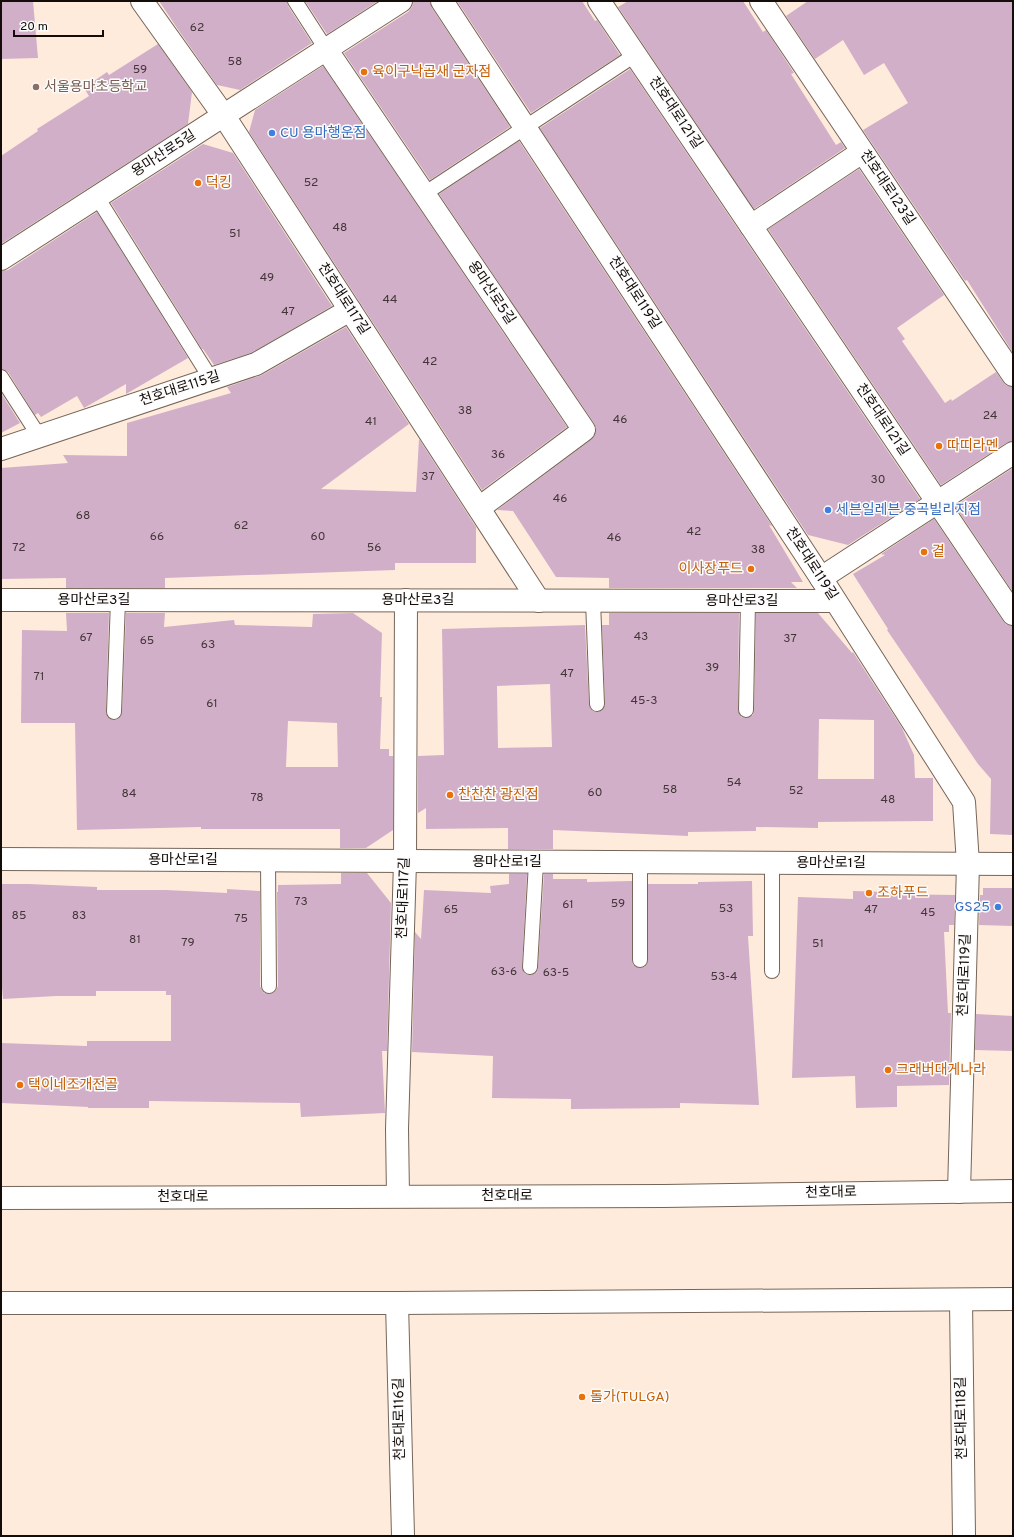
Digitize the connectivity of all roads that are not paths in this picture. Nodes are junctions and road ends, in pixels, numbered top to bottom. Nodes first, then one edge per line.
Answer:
1 (142, 1) edge
2 (295, 1) edge
3 (401, 1) edge
4 (442, 1) edge
5 (599, 1) edge
6 (761, 1) edge
7 (326, 49) junction
8 (635, 55) junction
9 (224, 116) junction
10 (525, 127) junction
11 (862, 152) junction
12 (424, 194) junction
13 (98, 197) junction
14 (751, 226) junction
15 (1, 259) edge
16 (350, 310) junction
17 (1013, 375) edge
18 (1, 377) edge
19 (211, 379) junction
20 (39, 436) junction
21 (1, 449) edge
22 (1013, 453) edge
23 (938, 502) junction
24 (479, 508) junction
25 (821, 578) junction
26 (1, 600) edge
27 (118, 600) junction
28 (406, 600) junction
29 (539, 601) junction
30 (593, 601) junction
31 (748, 601) junction
32 (835, 601) junction
33 (1013, 614) edge
34 (597, 704) dead end
35 (746, 710) dead end
36 (114, 712) dead end
37 (1, 859) edge
38 (268, 861) junction
39 (406, 862) junction
40 (536, 863) junction
41 (640, 863) junction
42 (772, 863) junction
43 (968, 864) junction
44 (1013, 864) edge
45 (640, 960) dead end
46 (530, 967) dead end
47 (772, 971) dead end
48 (269, 986) dead end
49 (1013, 1191) edge
50 (959, 1192) junction
51 (398, 1196) junction
52 (1, 1198) edge
53 (1013, 1299) edge
54 (961, 1300) junction
55 (1, 1303) edge
56 (398, 1303) junction
57 (403, 1536) edge
58 (964, 1536) edge

1 - 9 street, 천호대로117길
2 - 7 lane
3 - 7 street, 용마산로5길
4 - 10 street, 천호대로119길
5 - 8 street, 천호대로121길
6 - 11 street, 천호대로123길
7 - 9 street, 용마산로5길
7 - 12 street, 용마산로5길
8 - 10 lane
8 - 14 street, 천호대로121길
9 - 13 street, 용마산로5길
9 - 16 street, 천호대로117길
10 - 12 lane
10 - 25 street, 천호대로119길
11 - 14 street
11 - 17 street, 천호대로123길
12 - 24 street, 용마산로5길
13 - 15 street, 용마산로5길
13 - 19 lane
14 - 23 street, 천호대로121길
16 - 19 street, 천호대로115길
16 - 24 street, 천호대로117길
18 - 20 lane
19 - 20 street, 천호대로115길
20 - 21 street, 천호대로115길
22 - 23 street
23 - 25 street
23 - 33 street, 천호대로121길
24 - 29 street, 천호대로117길
25 - 32 street, 천호대로119길
26 - 27 street, 용마산로3길
27 - 28 street, 용마산로3길
27 - 36 lane
28 - 29 street, 용마산로3길
28 - 39 street, 천호대로117길
29 - 30 street, 용마산로3길
30 - 31 street, 용마산로3길
30 - 34 lane
31 - 32 street, 용마산로3길
31 - 35 lane
32 - 43 street, 천호대로119길
37 - 38 street, 용마산로1길
38 - 39 street, 용마산로1길
38 - 48 lane
39 - 40 street, 용마산로1길
39 - 51 street, 천호대로117길
40 - 41 street, 용마산로1길
40 - 46 lane
41 - 42 street, 용마산로1길
41 - 45 lane
42 - 43 street, 용마산로1길
42 - 47 lane
43 - 44 street, 용마산로1길
43 - 50 street, 천호대로119길
49 - 50 street, 천호대로
50 - 51 street, 천호대로
51 - 52 street, 천호대로
53 - 54 street
54 - 56 street
54 - 58 street, 천호대로118길
55 - 56 street
56 - 57 street, 천호대로116길

